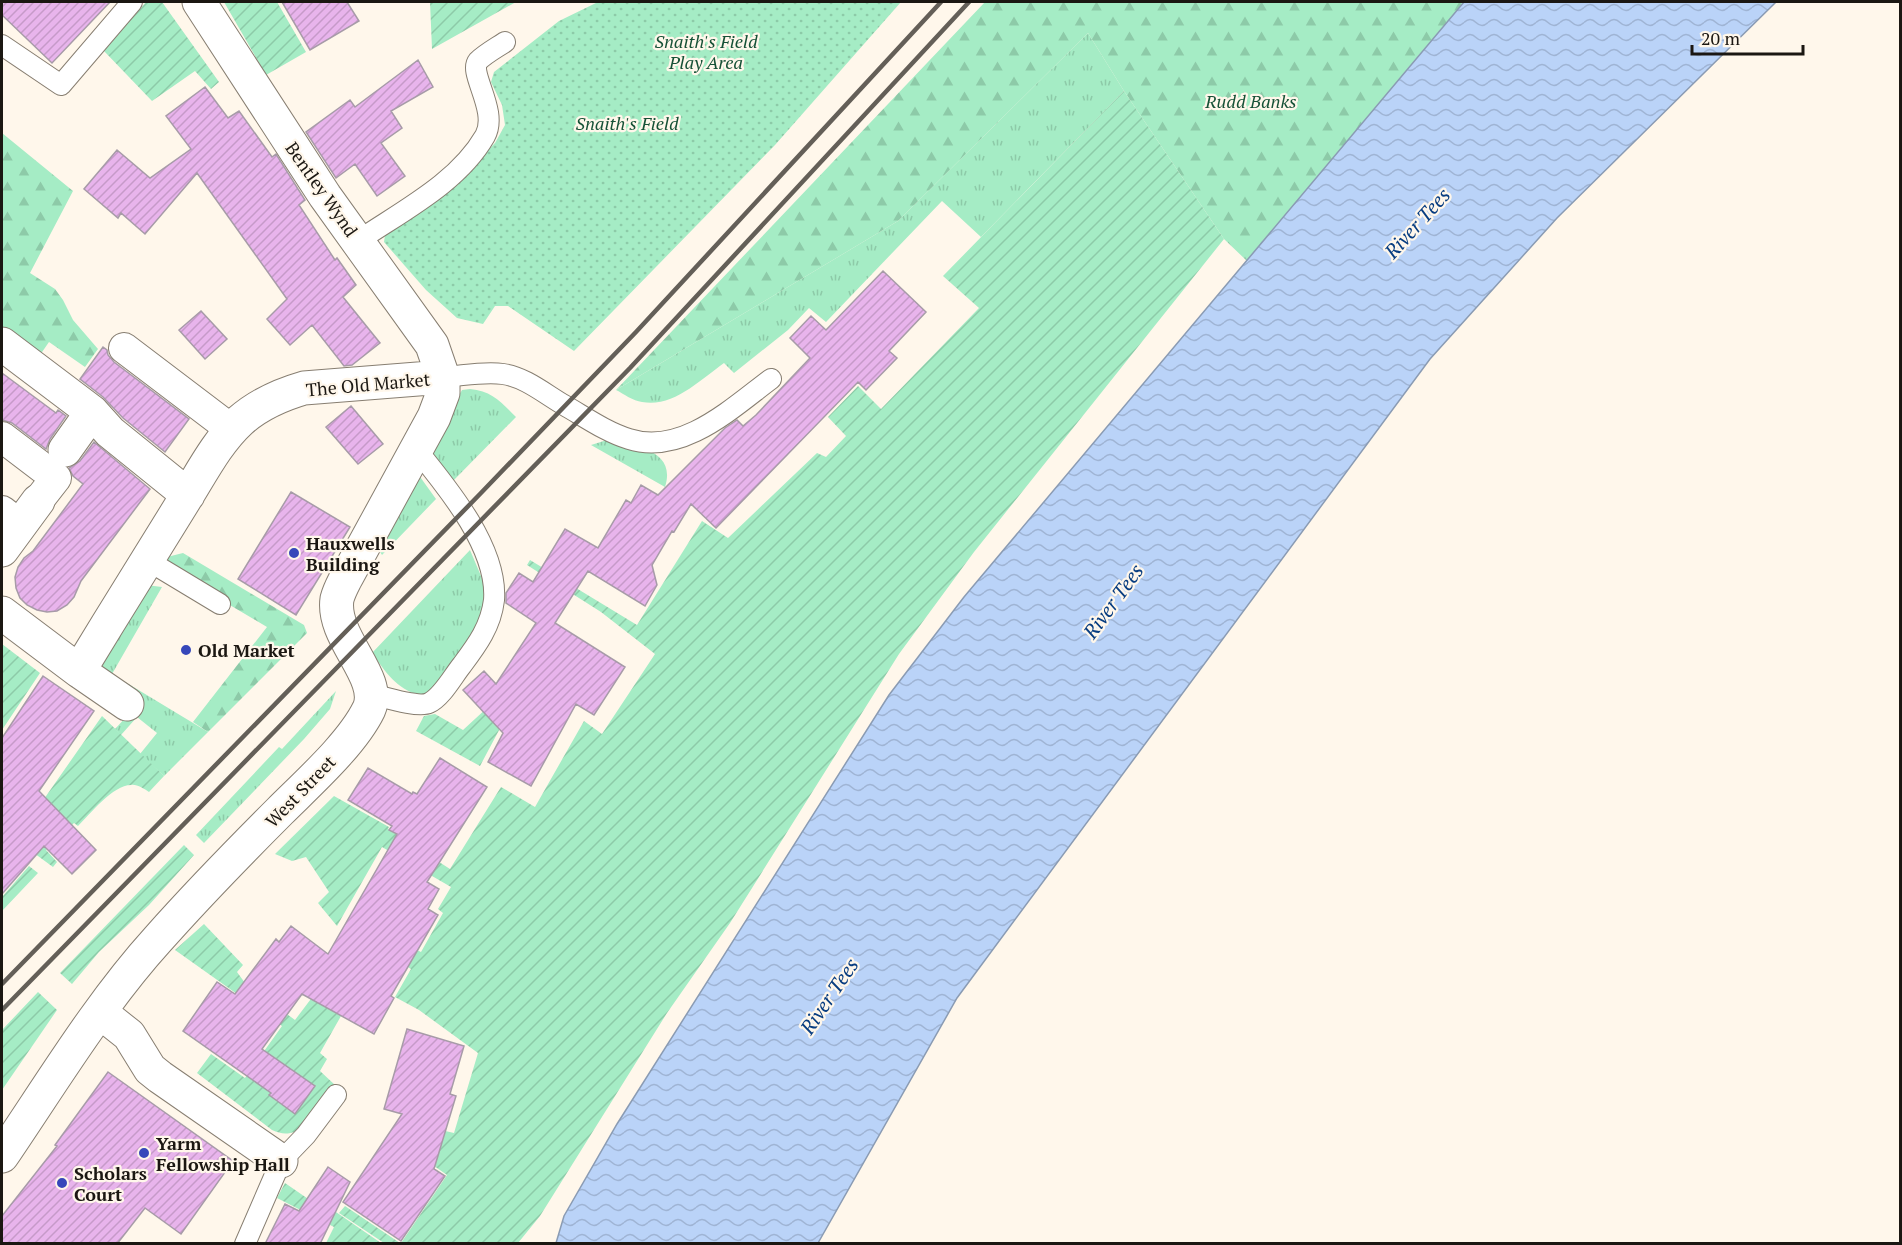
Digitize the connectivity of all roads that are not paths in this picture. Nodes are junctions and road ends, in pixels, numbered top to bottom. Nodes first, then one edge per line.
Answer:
1 (132, 2) edge
2 (199, 2) edge
3 (504, 42) dead end
4 (2, 45) edge
5 (358, 241) junction
6 (2, 344) edge
7 (124, 348) dead end
8 (443, 378) junction
9 (771, 379) dead end
10 (92, 412) junction
11 (232, 430) junction
12 (2, 437) edge
13 (416, 448) junction
14 (65, 450) dead end
15 (188, 495) junction
16 (15, 522) edge
17 (147, 560) junction
18 (220, 604) dead end
19 (2, 613) edge
20 (80, 671) junction
21 (371, 694) junction
22 (127, 704) dead end
23 (100, 1012) junction
24 (336, 1095) dead end
25 (2, 1156) edge
26 (281, 1161) junction
27 (245, 1244) edge

1 - 4 lane
2 - 5 street, Bentley Wynd
3 - 5 lane
5 - 8 street, Bentley Wynd
6 - 10 street
7 - 11 street
8 - 9 lane
8 - 11 street, The Old Market
8 - 13 street
10 - 14 street
10 - 15 street
11 - 15 street, The Old Market
12 - 16 street
13 - 21 street
13 - 21 lane
15 - 17 street, The Old Market
17 - 18 lane
17 - 20 street, The Old Market
19 - 20 street
20 - 22 street
21 - 23 street, West Street
23 - 25 street, West Street
23 - 26 street
24 - 26 lane
26 - 27 lane

